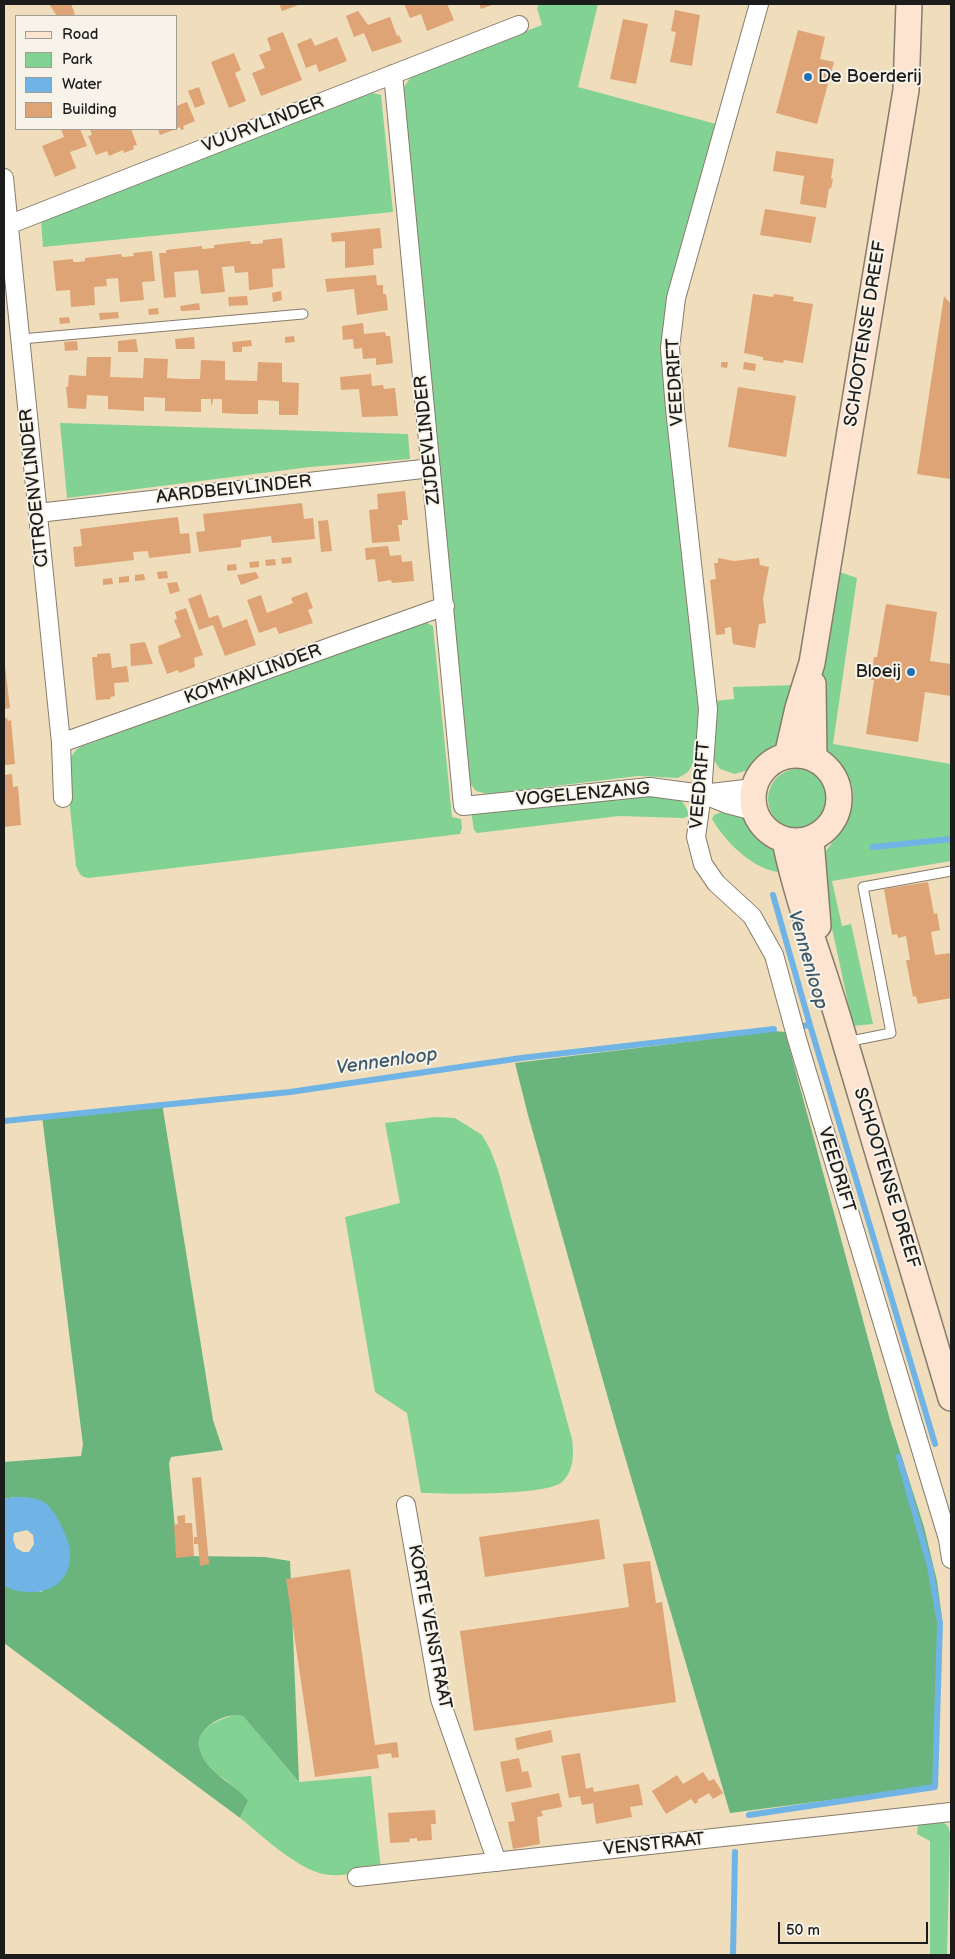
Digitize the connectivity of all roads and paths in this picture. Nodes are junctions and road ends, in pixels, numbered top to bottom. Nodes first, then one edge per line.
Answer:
1 (759, 4) edge
2 (909, 4) edge
3 (519, 25) dead end
4 (393, 74) junction
5 (4, 178) edge
6 (8, 225) junction
7 (303, 314) dead end
8 (22, 339) junction
9 (431, 468) junction
10 (38, 513) junction
11 (445, 606) junction
12 (812, 662) junction
13 (61, 743) junction
14 (788, 756) junction
15 (814, 759) junction
16 (702, 794) junction
17 (63, 798) dead end
18 (754, 799) junction
19 (463, 806) joint
20 (810, 840) junction
21 (785, 841) junction
22 (951, 870) edge
23 (819, 959) junction
24 (845, 1042) junction
25 (951, 1398) edge
26 (406, 1505) dead end
27 (951, 1559) edge
28 (951, 1812) edge
29 (497, 1862) junction
30 (357, 1877) dead end

1 - 16 street, VEEDRIFT
2 - 12 street, SCHOOTENSE DREEF
3 - 4 street, VUURVLINDER
4 - 6 street, VUURVLINDER
4 - 9 street, ZIJDEVLINDER
5 - 6 street, CITROENVLINDER
6 - 8 street, CITROENVLINDER
7 - 8 lane
8 - 10 street, CITROENVLINDER
9 - 10 street, AARDBEIVLINDER
9 - 11 street, ZIJDEVLINDER
10 - 13 street, CITROENVLINDER
11 - 13 street, KOMMAVLINDER
11 - 19 street, ZIJDEVLINDER
12 - 14 street, SCHOOTENSE DREEF
12 - 15 street, SCHOOTENSE DREEF
13 - 17 street, CITROENVLINDER
14 - 15 street
14 - 18 street
15 - 20 street
16 - 18 street, VOGELENZANG
16 - 18 street, VOGELENZANG
16 - 19 street, VOGELENZANG
16 - 27 street, VEEDRIFT
18 - 21 street
20 - 21 street
20 - 23 street, SCHOOTENSE DREEF
21 - 23 street, SCHOOTENSE DREEF
22 - 24 lane
23 - 24 street, SCHOOTENSE DREEF
24 - 25 street, SCHOOTENSE DREEF
26 - 29 street, KORTE VENSTRAAT
28 - 29 street, VENSTRAAT
29 - 30 street, VENSTRAAT

